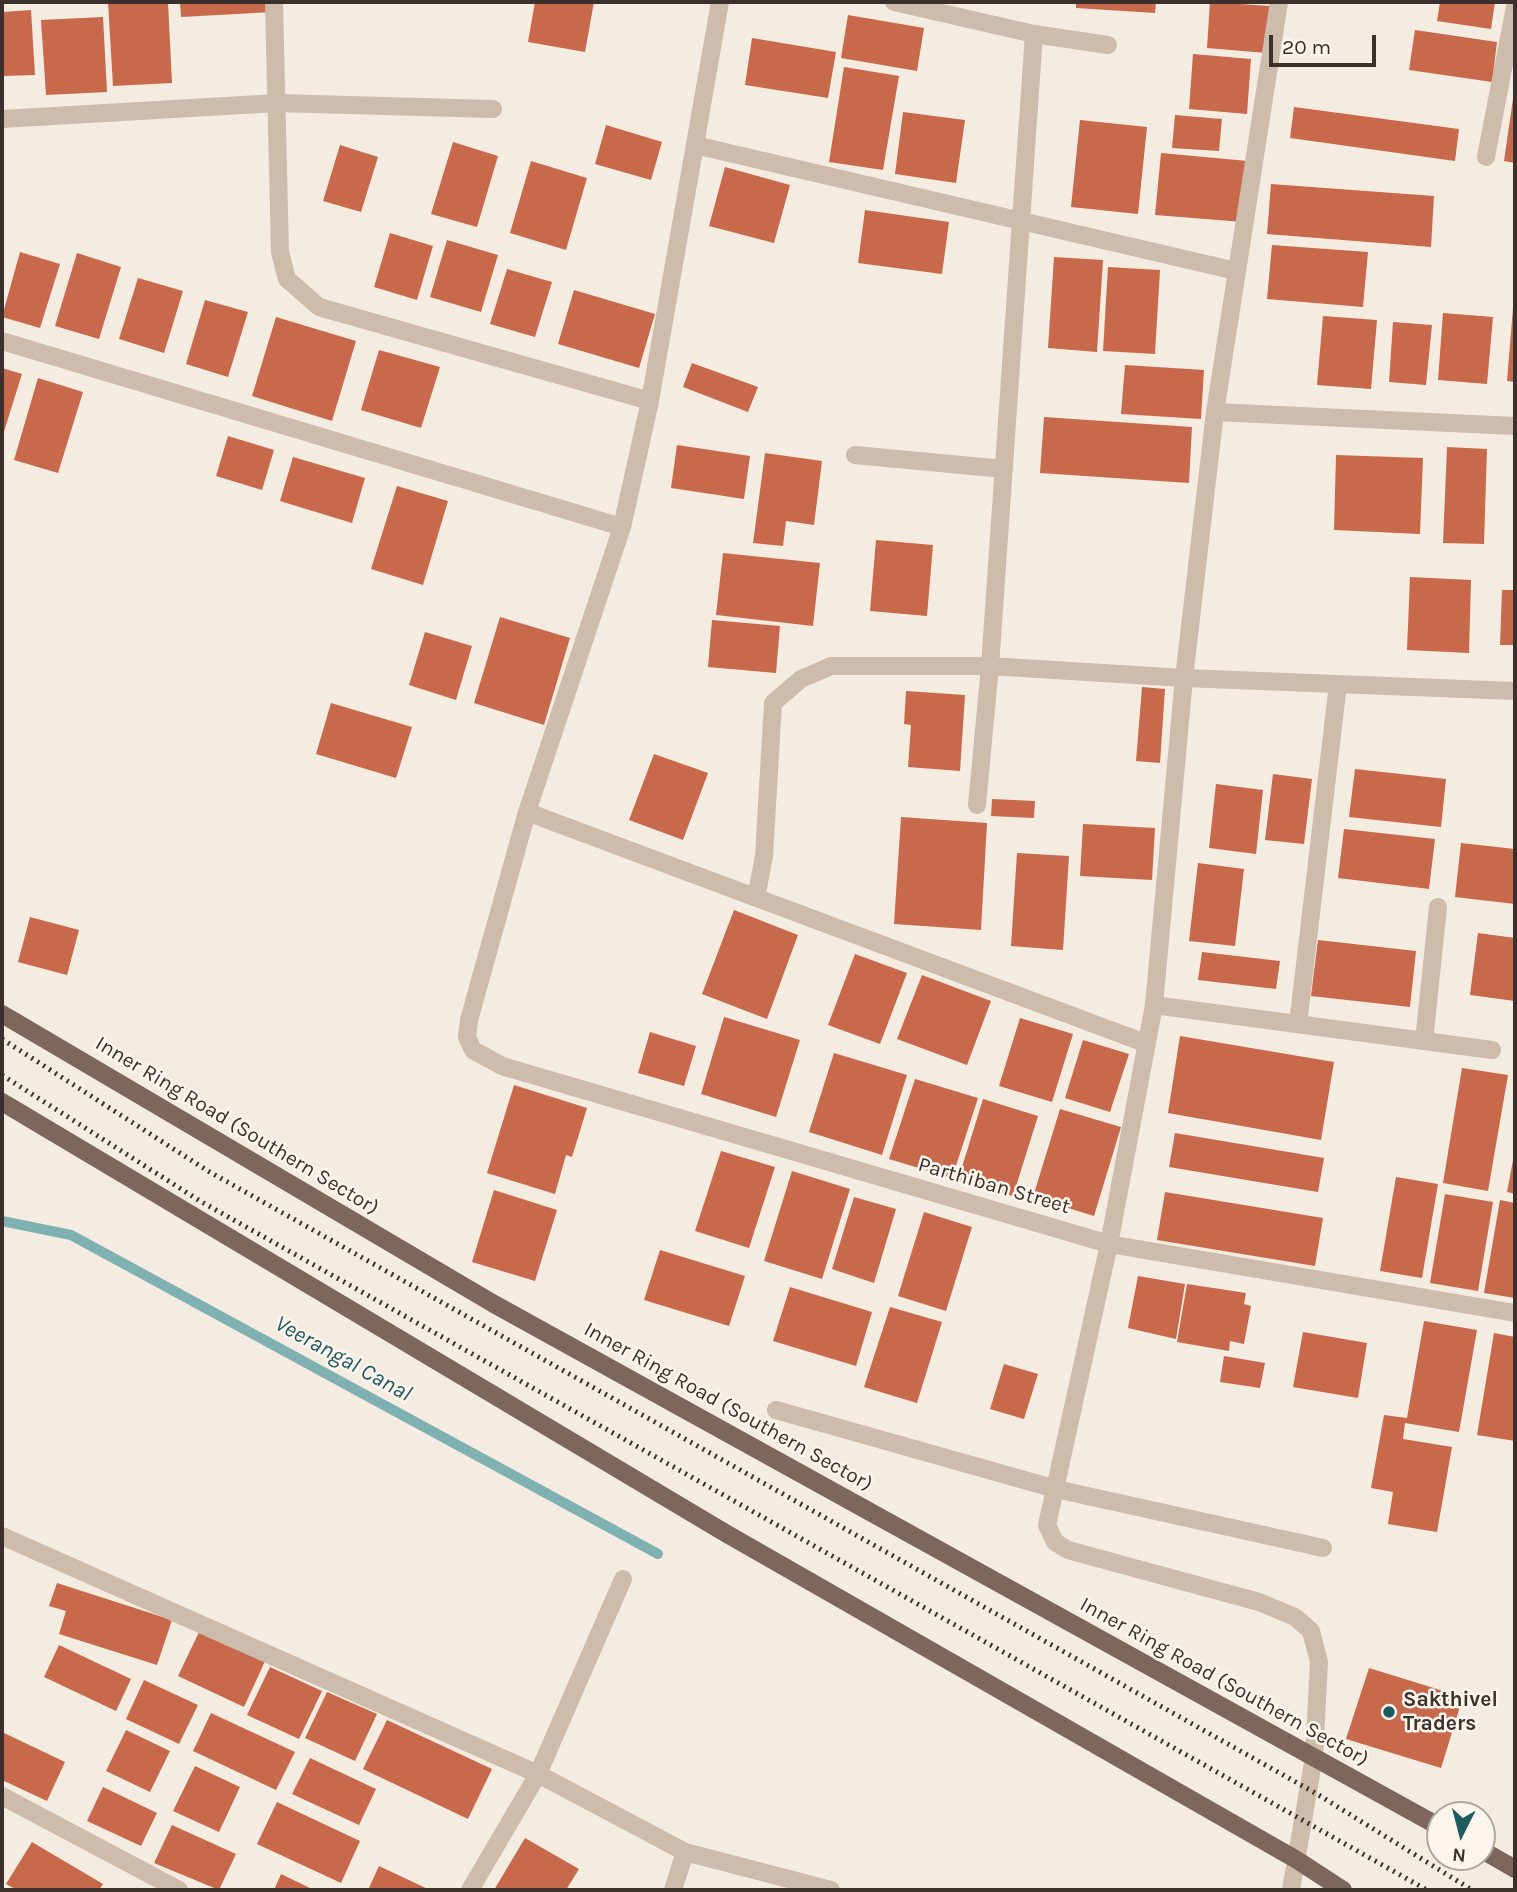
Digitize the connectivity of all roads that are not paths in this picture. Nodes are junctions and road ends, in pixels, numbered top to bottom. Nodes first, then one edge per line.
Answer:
1 (274, 2) edge
2 (720, 2) edge
3 (894, 2) edge
4 (1279, 2) edge
5 (1515, 7) edge
6 (1034, 34) junction
7 (1108, 45) dead end
8 (277, 103) junction
9 (493, 109) dead end
10 (2, 119) edge
11 (695, 145) junction
12 (1486, 157) dead end
13 (1020, 223) junction
14 (1236, 271) junction
15 (2, 341) edge
16 (650, 401) junction
17 (1215, 412) junction
18 (1515, 426) edge
19 (855, 455) dead end
20 (1004, 469) junction
21 (622, 527) junction
22 (990, 666) junction
23 (1184, 678) junction
24 (1338, 684) junction
25 (1515, 691) edge
26 (977, 805) dead end
27 (527, 812) junction
28 (756, 898) junction
29 (1438, 908) dead end
30 (1154, 1005) junction
31 (2, 1014) edge
32 (1298, 1024) junction
33 (1424, 1041) junction
34 (1146, 1043) junction
35 (1492, 1050) dead end
36 (2, 1102) edge
37 (1109, 1244) junction
38 (1515, 1313) edge
39 (776, 1410) dead end
40 (1056, 1489) junction
41 (2, 1536) edge
42 (1323, 1548) dead end
43 (622, 1578) dead end
44 (1314, 1758) junction
45 (538, 1774) junction
46 (2, 1796) edge
47 (1426, 1819) edge
48 (685, 1853) junction
49 (1496, 1858) edge
50 (1297, 1860) junction
51 (1515, 1869) edge
52 (179, 1890) edge
53 (470, 1890) edge
54 (673, 1890) edge
55 (831, 1890) edge
56 (1291, 1890) edge
57 (1343, 1890) edge

1 - 8 street
2 - 11 street
3 - 6 street
4 - 14 street
5 - 12 street
6 - 7 street
6 - 13 street
8 - 9 street
8 - 10 street
8 - 16 street
11 - 13 street
11 - 16 street
13 - 14 street
13 - 20 street
14 - 17 street
15 - 21 street
16 - 21 street
17 - 18 street
17 - 23 street
19 - 20 street
20 - 22 street
21 - 27 street
22 - 23 street
22 - 26 street
22 - 28 street
23 - 24 street
23 - 30 street
24 - 25 street
24 - 32 street
27 - 28 street
27 - 37 street, Parthiban Street
28 - 34 street
29 - 33 street
30 - 32 street
30 - 34 street
31 - 44 main road, Inner Ring Road (Southern Sector)
32 - 33 street
33 - 35 street
34 - 37 street
36 - 50 main road
37 - 38 street, Parthiban Street
37 - 40 street
39 - 40 street
40 - 42 street
40 - 44 street
41 - 45 street
43 - 45 street
44 - 47 main road, Inner Ring Road (Southern Sector)
44 - 50 street
45 - 48 street
45 - 53 street
46 - 52 street
48 - 54 street
48 - 55 street
49 - 51 main road
50 - 56 street
50 - 57 main road

